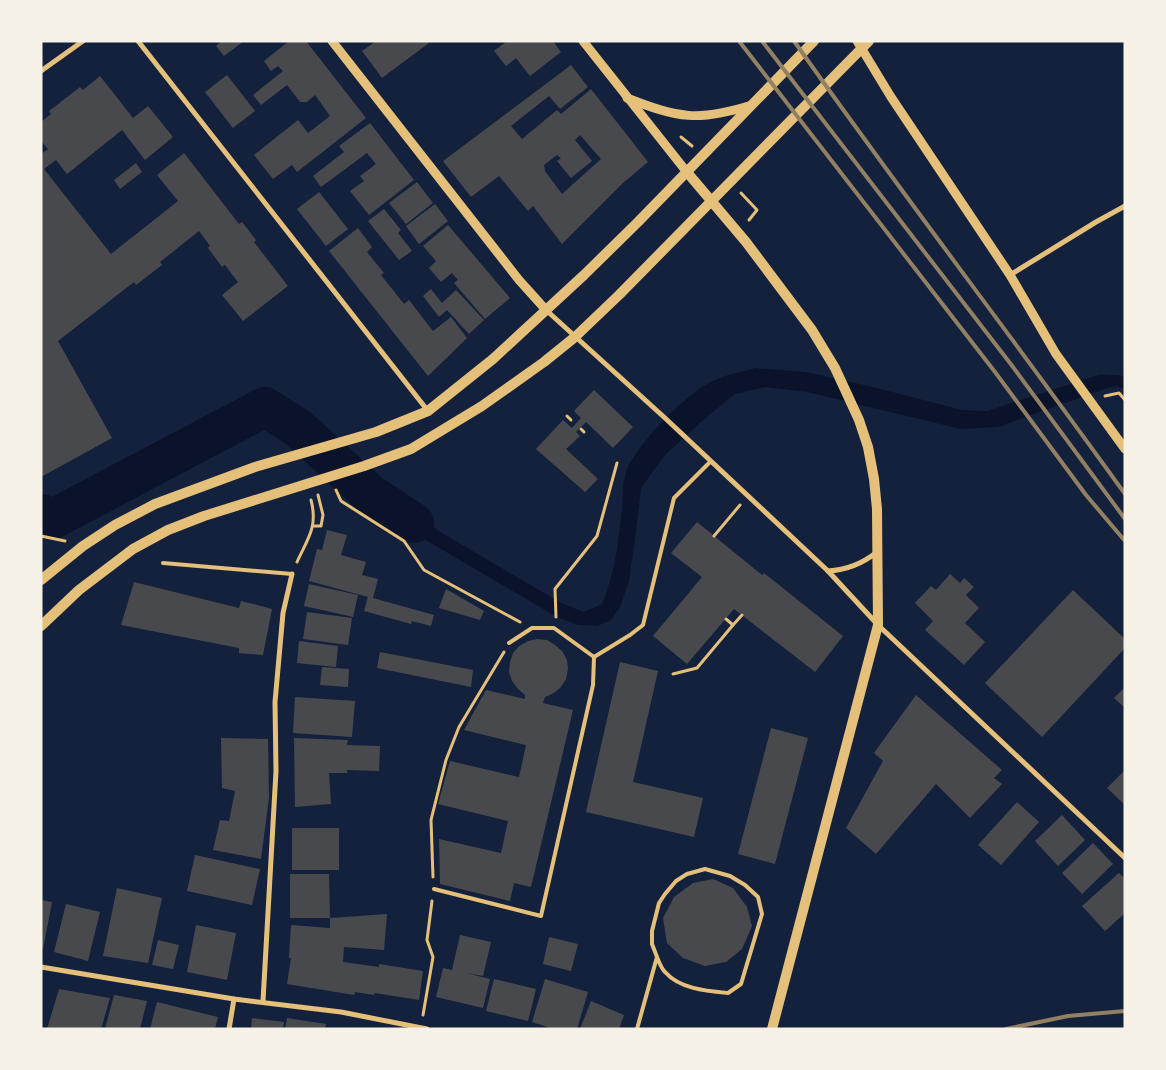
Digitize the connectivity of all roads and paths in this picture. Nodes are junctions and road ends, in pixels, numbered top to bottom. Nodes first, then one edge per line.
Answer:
1 (83, 41) edge
2 (138, 41) edge
3 (332, 41) edge
4 (583, 41) edge
5 (814, 41) edge
6 (870, 41) edge
7 (859, 45) edge
8 (41, 72) edge
9 (626, 98) junction
10 (752, 105) junction
11 (698, 116) junction
12 (666, 148) junction
13 (686, 171) junction
14 (712, 201) junction
15 (1125, 206) edge
16 (1010, 275) junction
17 (546, 310) junction
18 (575, 337) junction
19 (428, 411) junction
20 (567, 416) dead end
21 (570, 420) dead end
22 (1125, 449) edge
23 (710, 462) junction
24 (617, 463) dead end
25 (332, 476) junction
26 (747, 497) junction
27 (312, 502) dead end
28 (320, 502) dead end
29 (314, 526) junction
30 (714, 536) dead end
31 (877, 552) junction
32 (163, 563) dead end
33 (828, 571) junction
34 (292, 574) junction
35 (41, 580) edge
36 (742, 615) dead end
37 (726, 619) dead end
38 (556, 622) dead end
39 (878, 624) junction
40 (733, 625) junction
41 (41, 626) edge
42 (532, 628) junction
43 (509, 643) joint
44 (594, 657) junction
45 (673, 674) dead end
46 (1125, 858) edge
47 (434, 889) junction
48 (657, 958) junction
49 (41, 967) edge
50 (234, 999) junction
51 (263, 1002) junction
52 (424, 1028) edge
53 (229, 1029) edge
54 (637, 1029) edge
55 (772, 1029) edge

1 - 8 street
2 - 19 street
3 - 17 street
4 - 9 street
5 - 10 main road
6 - 7 main road
7 - 14 main road
7 - 16 street
9 - 11 street
9 - 12 street
10 - 11 street
10 - 13 main road
11 - 12 path
12 - 13 street
13 - 14 main road
13 - 17 main road
14 - 18 main road
14 - 31 main road
15 - 16 street
16 - 22 street
17 - 18 street
17 - 19 main road
18 - 23 street
18 - 25 main road
19 - 35 main road
20 - 21 path
23 - 26 street
23 - 44 lane
24 - 38 path
25 - 41 main road
25 - 42 path
26 - 30 path
26 - 33 street
27 - 29 path
28 - 29 path
29 - 34 path
31 - 33 street
31 - 39 main road
32 - 34 lane
33 - 39 street
34 - 51 street
36 - 40 path
37 - 40 path
39 - 46 street
39 - 55 main road
40 - 45 path
42 - 43 lane
42 - 44 lane
43 - 47 path
44 - 47 lane
47 - 52 path
48 - 48 lane
48 - 54 lane
49 - 50 street
50 - 51 street
50 - 53 street
51 - 52 street

